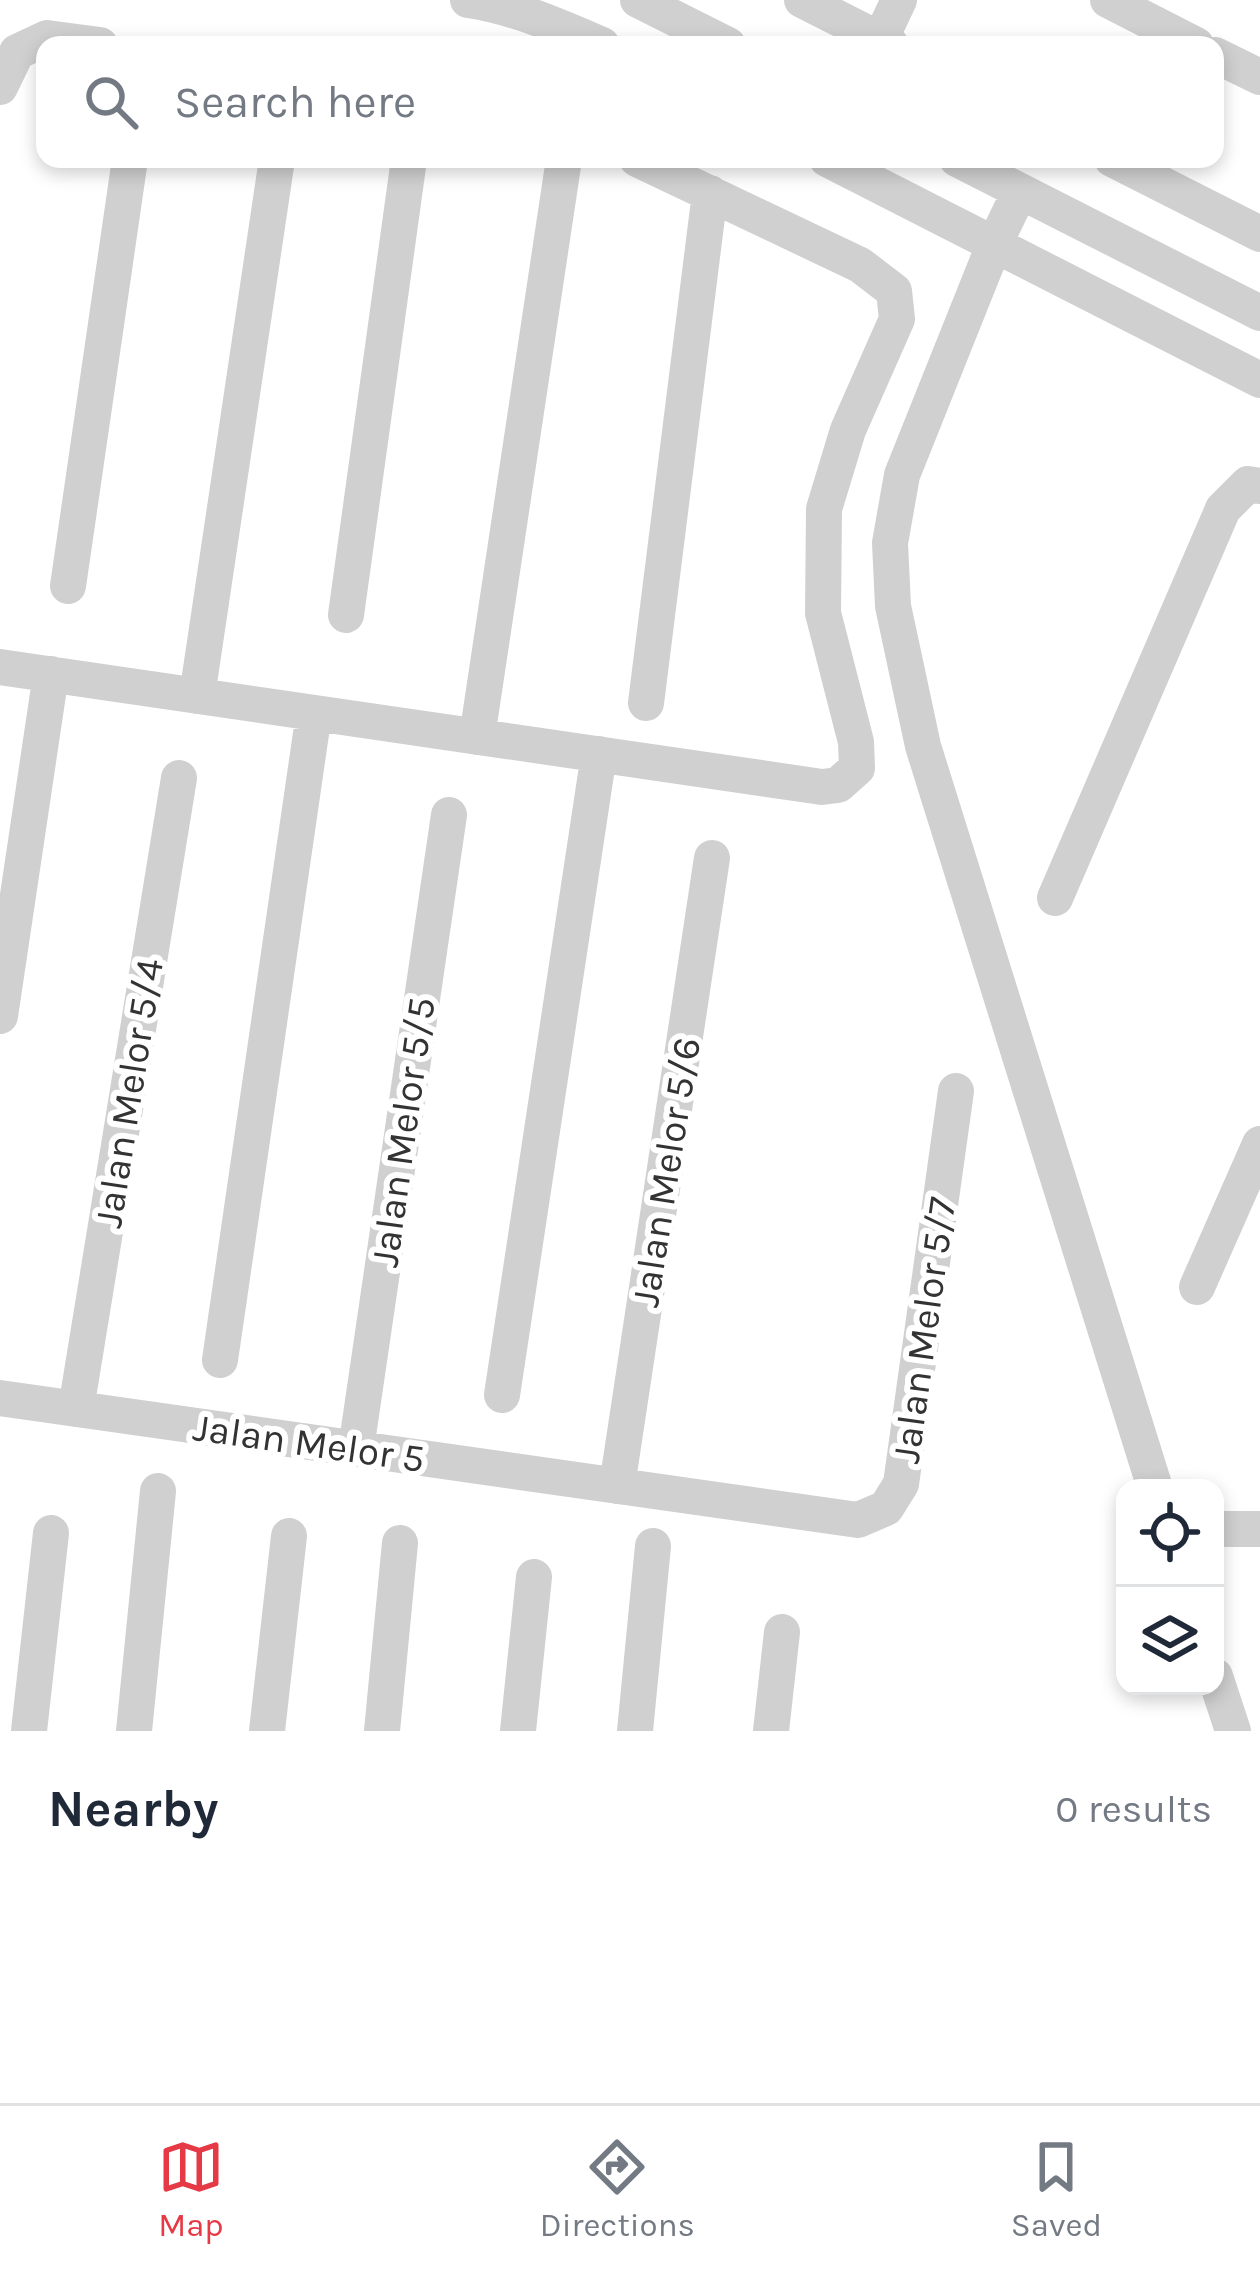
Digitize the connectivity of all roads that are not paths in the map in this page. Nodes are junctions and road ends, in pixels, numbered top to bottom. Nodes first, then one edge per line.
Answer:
1 (468, 0) edge
2 (638, 0) edge
3 (802, 0) edge
4 (898, 0) edge
5 (1108, 0) edge
6 (581, 36) edge
7 (710, 36) edge
8 (874, 36) edge
9 (888, 36) edge
10 (1170, 36) edge
11 (36, 43) edge
12 (1224, 65) edge
13 (1260, 77) edge
14 (0, 86) edge
15 (129, 168) edge
16 (276, 168) edge
17 (408, 168) edge
18 (563, 168) edge
19 (656, 168) edge
20 (844, 168) edge
21 (975, 168) edge
22 (1175, 174) edge
23 (1020, 190) junction
24 (710, 193) junction
25 (1260, 234) edge
26 (994, 245) junction
27 (1260, 314) edge
28 (1260, 380) edge
29 (1260, 486) edge
30 (68, 586) dead end
31 (346, 615) dead end
32 (0, 667) edge
33 (51, 674) junction
34 (197, 696) junction
35 (646, 703) dead end
36 (314, 713) junction
37 (477, 737) junction
38 (599, 754) junction
39 (179, 778) dead end
40 (449, 815) dead end
41 (712, 858) dead end
42 (1055, 898) dead end
43 (0, 1016) edge
44 (956, 1091) dead end
45 (1260, 1144) edge
46 (1197, 1287) dead end
47 (220, 1360) dead end
48 (502, 1395) dead end
49 (0, 1398) edge
50 (76, 1409) junction
51 (356, 1449) junction
52 (1152, 1479) edge
53 (617, 1486) junction
54 (158, 1491) dead end
55 (1224, 1529) edge
56 (1260, 1529) edge
57 (51, 1533) dead end
58 (289, 1535) dead end
59 (400, 1543) dead end
60 (653, 1546) dead end
61 (534, 1577) dead end
62 (782, 1632) dead end
63 (1221, 1695) edge
64 (29, 1731) edge
65 (134, 1731) edge
66 (267, 1731) edge
67 (382, 1731) edge
68 (518, 1731) edge
69 (635, 1731) edge
70 (771, 1731) edge
71 (1233, 1731) edge

1 - 6 street
2 - 7 street
3 - 8 street
4 - 9 street
5 - 10 street
11 - 14 street
12 - 13 street
15 - 30 street
16 - 34 street
17 - 31 street
18 - 37 street
19 - 24 street
20 - 26 street
21 - 23 street
22 - 25 street
23 - 26 street
23 - 27 street
24 - 35 street
24 - 38 street
26 - 28 street
26 - 52 street
29 - 42 street
32 - 33 street
33 - 34 street
33 - 43 street
34 - 36 street
36 - 37 street
36 - 47 street
37 - 38 street
38 - 48 street
39 - 50 street, Jalan Melor 5/4
40 - 51 street, Jalan Melor 5/5
41 - 53 street, Jalan Melor 5/6
44 - 53 street, Jalan Melor 5/7
45 - 46 street
49 - 50 street, Jalan Melor 5
50 - 51 street, Jalan Melor 5
51 - 53 street, Jalan Melor 5
54 - 65 street
55 - 56 street
57 - 64 street
58 - 66 street
59 - 67 street
60 - 69 street
61 - 68 street
62 - 70 street
63 - 71 street

